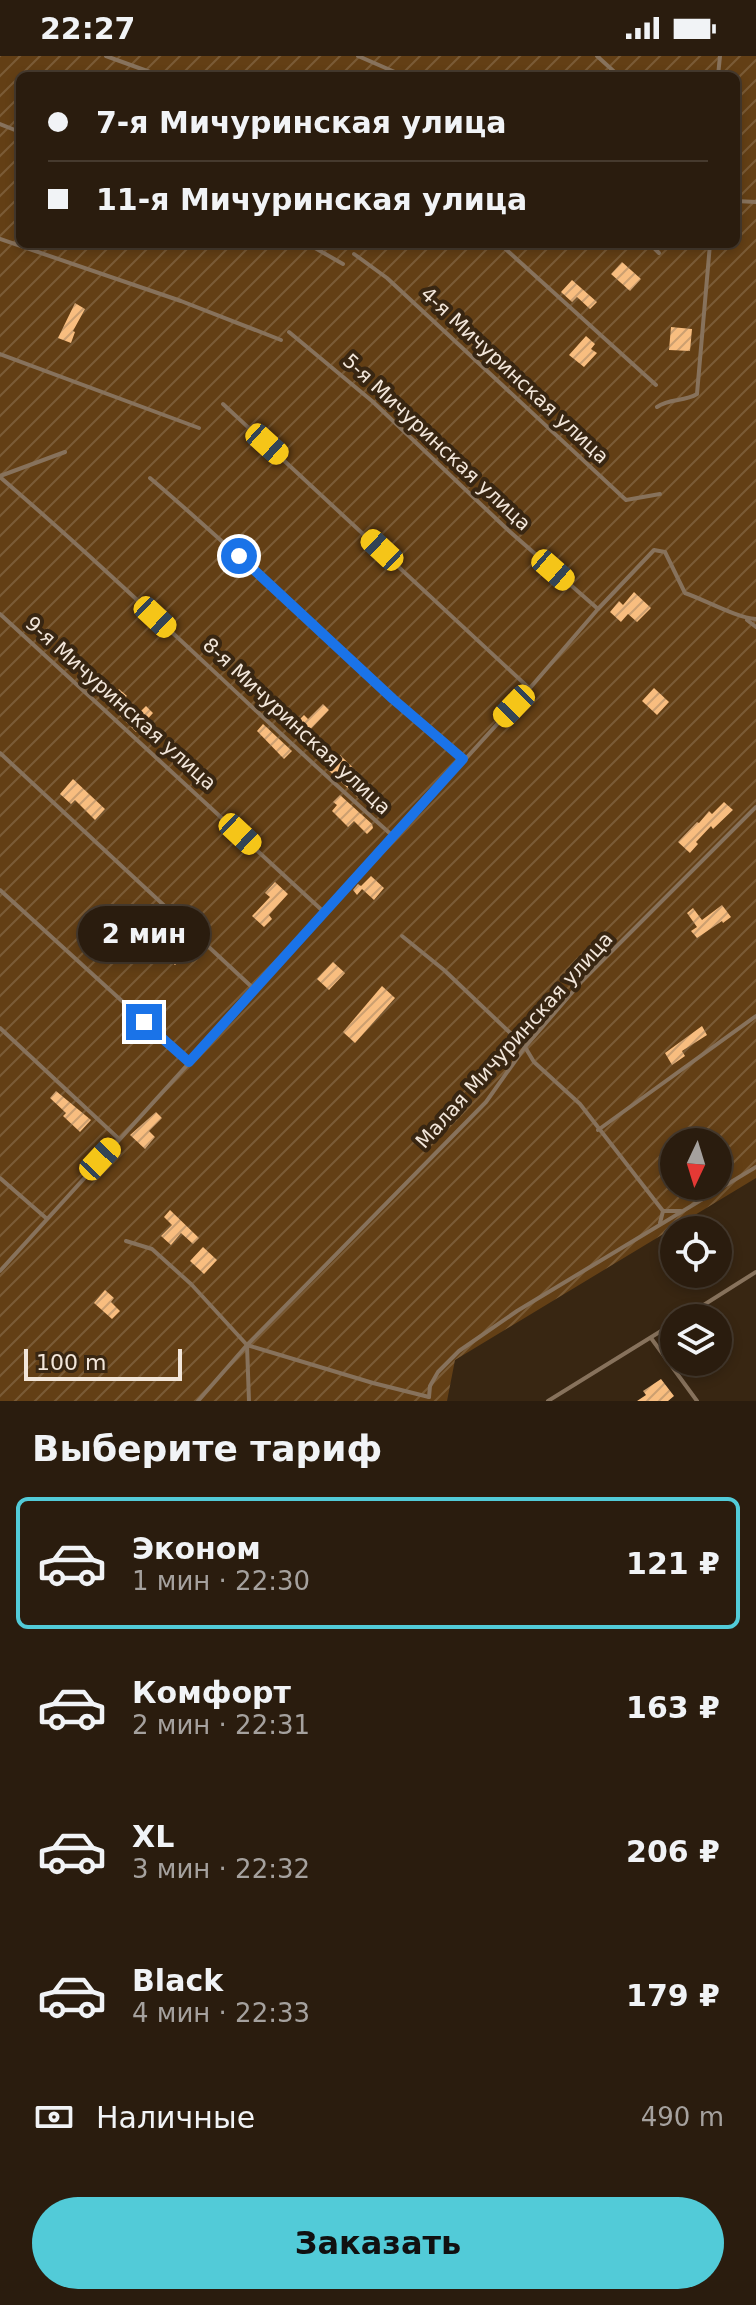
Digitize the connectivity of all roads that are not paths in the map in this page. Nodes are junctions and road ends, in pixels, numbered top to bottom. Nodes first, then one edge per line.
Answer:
1 (106, 56) edge
2 (358, 56) edge
3 (597, 56) edge
4 (150, 72) edge
5 (395, 72) edge
6 (615, 72) edge
7 (26, 248) edge
8 (315, 248) edge
9 (504, 248) edge
10 (654, 248) edge
11 (710, 248) edge
12 (659, 253) dead end
13 (354, 254) dead end
14 (343, 264) dead end
15 (289, 332) dead end
16 (281, 340) dead end
17 (0, 354) edge
18 (656, 385) dead end
19 (223, 404) dead end
20 (657, 407) dead end
21 (199, 428) dead end
22 (65, 452) dead end
23 (0, 476) edge
24 (150, 478) dead end
25 (660, 494) dead end
26 (598, 609) junction
27 (0, 614) edge
28 (745, 618) junction
29 (756, 619) edge
30 (756, 627) edge
31 (530, 688) junction
32 (0, 753) edge
33 (463, 759) junction
34 (756, 807) edge
35 (394, 837) junction
36 (0, 890) edge
37 (326, 913) junction
38 (402, 936) dead end
39 (254, 989) junction
40 (756, 1016) edge
41 (0, 1028) edge
42 (525, 1047) junction
43 (189, 1062) junction
44 (598, 1130) junction
45 (119, 1139) junction
46 (756, 1167) edge
47 (0, 1178) edge
48 (663, 1211) junction
49 (684, 1211) junction
50 (46, 1218) junction
51 (659, 1225) junction
52 (126, 1241) dead end
53 (0, 1271) edge
54 (756, 1272) edge
55 (705, 1304) edge
56 (660, 1332) edge
57 (651, 1338) junction
58 (247, 1345) junction
59 (431, 1399) edge
60 (198, 1401) edge
61 (249, 1401) edge
62 (548, 1401) edge
63 (697, 1401) edge

1 - 4 lane
2 - 5 lane
3 - 6 lane
7 - 16 lane
8 - 14 lane
9 - 18 lane
10 - 12 lane
11 - 20 lane
13 - 25 lane, 4-я Мичуринская улица
15 - 26 lane, 5-я Мичуринская улица
17 - 21 lane
19 - 31 lane
22 - 23 lane
23 - 35 lane, 8-я Мичуринская улица
24 - 33 lane
26 - 28 lane
26 - 31 lane
27 - 37 lane, 9-я Мичуринская улица
28 - 29 lane
28 - 30 lane
31 - 33 lane
32 - 39 lane
33 - 35 lane
34 - 42 lane, Малая Мичуринская улица
35 - 37 lane
36 - 43 lane
37 - 39 lane
38 - 42 lane
39 - 43 lane
40 - 44 lane
41 - 45 lane
42 - 44 lane
42 - 58 lane, Малая Мичуринская улица
43 - 45 lane
44 - 48 lane
45 - 50 lane
46 - 49 lane
47 - 50 lane
48 - 49 lane
48 - 51 lane
49 - 51 lane
50 - 53 lane
51 - 59 lane
52 - 58 lane
54 - 55 lane
56 - 57 lane
57 - 62 lane
57 - 63 lane
58 - 59 lane
58 - 60 lane, Малая Мичуринская улица
58 - 61 lane

